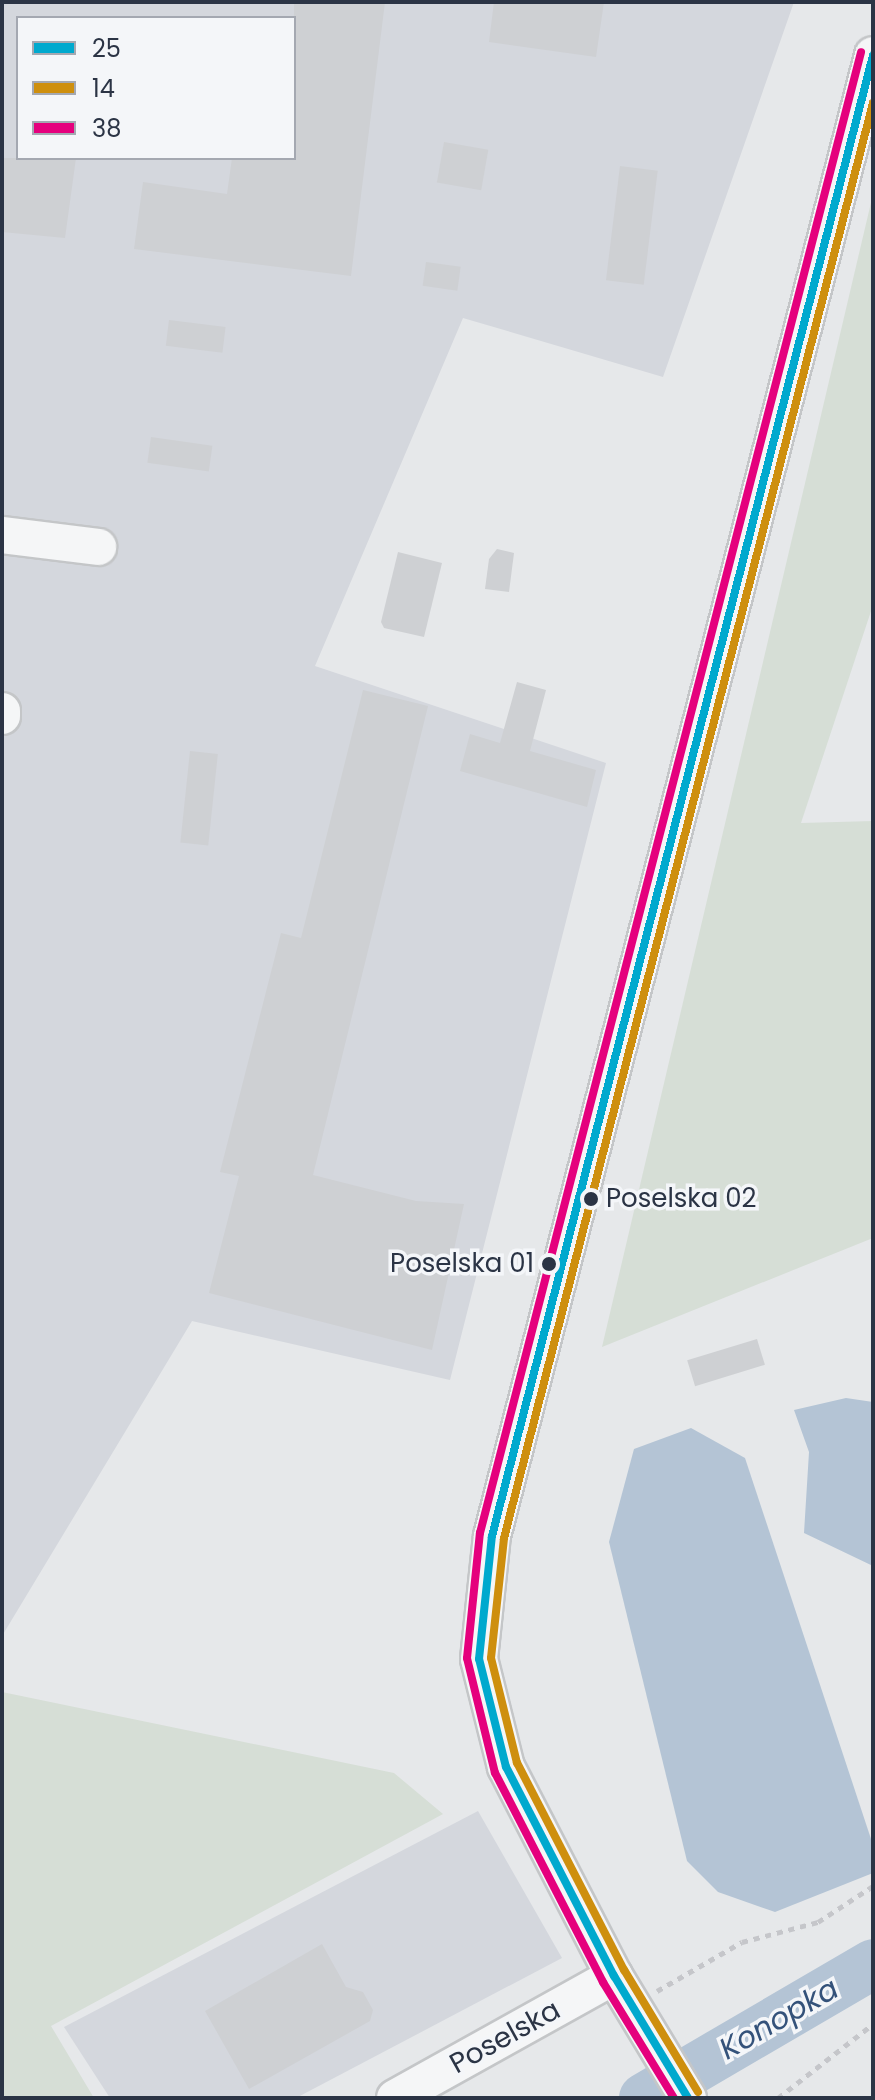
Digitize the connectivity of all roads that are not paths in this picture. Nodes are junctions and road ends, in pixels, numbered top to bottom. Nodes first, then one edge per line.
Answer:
1 (873, 55) edge
2 (2, 535) edge
3 (98, 547) dead end
4 (623, 1990) junction
5 (395, 2098) edge
6 (688, 2098) edge

1 - 4 street
2 - 3 street
4 - 5 street, Poselska
4 - 6 street

